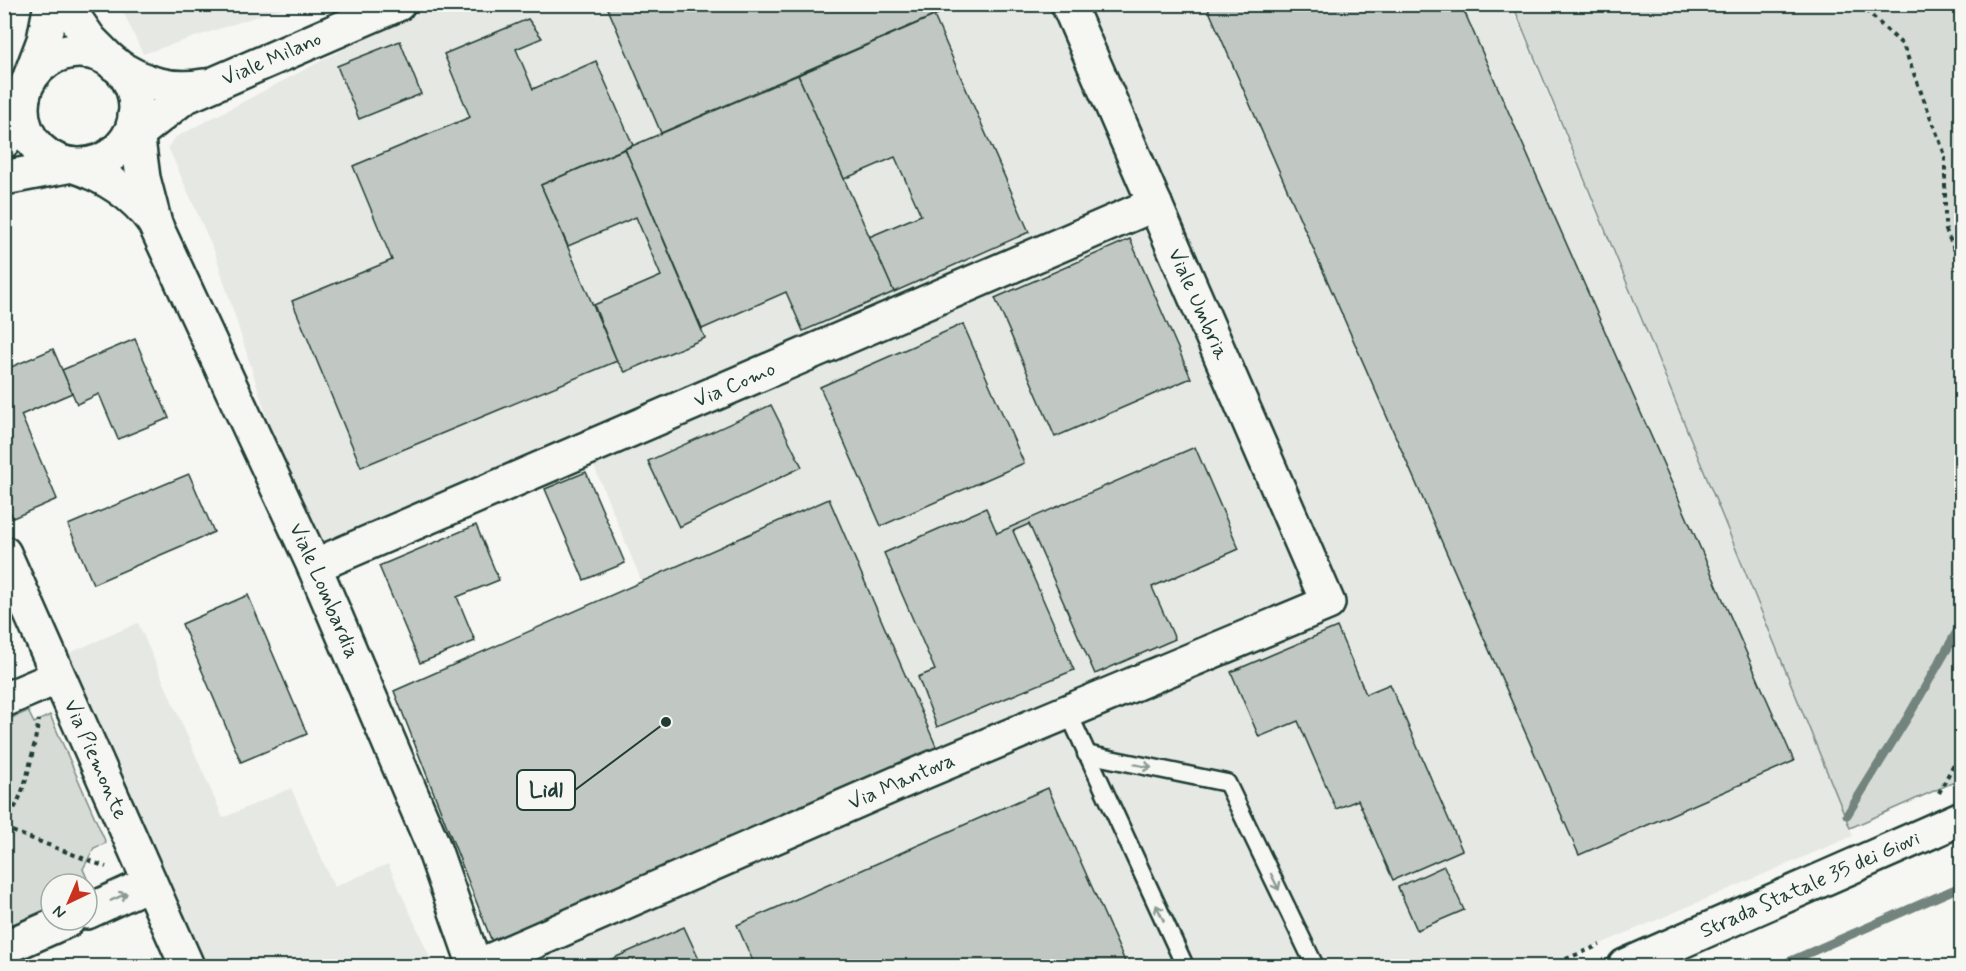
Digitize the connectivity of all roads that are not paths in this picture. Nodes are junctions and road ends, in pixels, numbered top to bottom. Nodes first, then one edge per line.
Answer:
1 (51, 4) edge
2 (65, 4) edge
3 (398, 4) edge
4 (1068, 4) edge
5 (112, 63) junction
6 (209, 85) junction
7 (25, 90) junction
8 (130, 132) junction
9 (4, 141) edge
10 (72, 165) junction
11 (4, 178) edge
12 (1155, 204) junction
13 (155, 224) junction
14 (4, 553) edge
15 (314, 566) junction
16 (1328, 603) joint
17 (32, 688) edge
18 (1068, 712) junction
19 (1086, 754) junction
20 (1962, 818) edge
21 (150, 883) junction
22 (99, 906) edge
23 (41, 932) edge
24 (4, 948) edge
25 (187, 966) edge
26 (477, 966) edge
27 (1185, 966) edge
28 (1315, 966) edge
29 (1625, 966) edge

1 - 7 street
2 - 5 street
3 - 6 street, Viale Milano
4 - 12 street, Viale Umbria
5 - 6 street
5 - 7 street
5 - 8 street
6 - 8 street
7 - 9 street
7 - 10 street
8 - 10 street
8 - 13 street, Viale Lombardia
10 - 11 street
10 - 13 street, Viale Lombardia
12 - 15 street, Via Como
12 - 16 street, Viale Umbria
13 - 15 street, Viale Lombardia
14 - 17 street, Via Piemonte
15 - 26 street, Viale Lombardia
16 - 18 street, Via Mantova
17 - 21 street, Via Piemonte
18 - 19 lane
18 - 26 street, Via Mantova
27 -> 19 lane
19 -> 28 lane
20 - 29 street, Strada Statale 35 dei Giovi
22 -> 21 street
21 - 25 street, Via Piemonte
23 - 24 street

